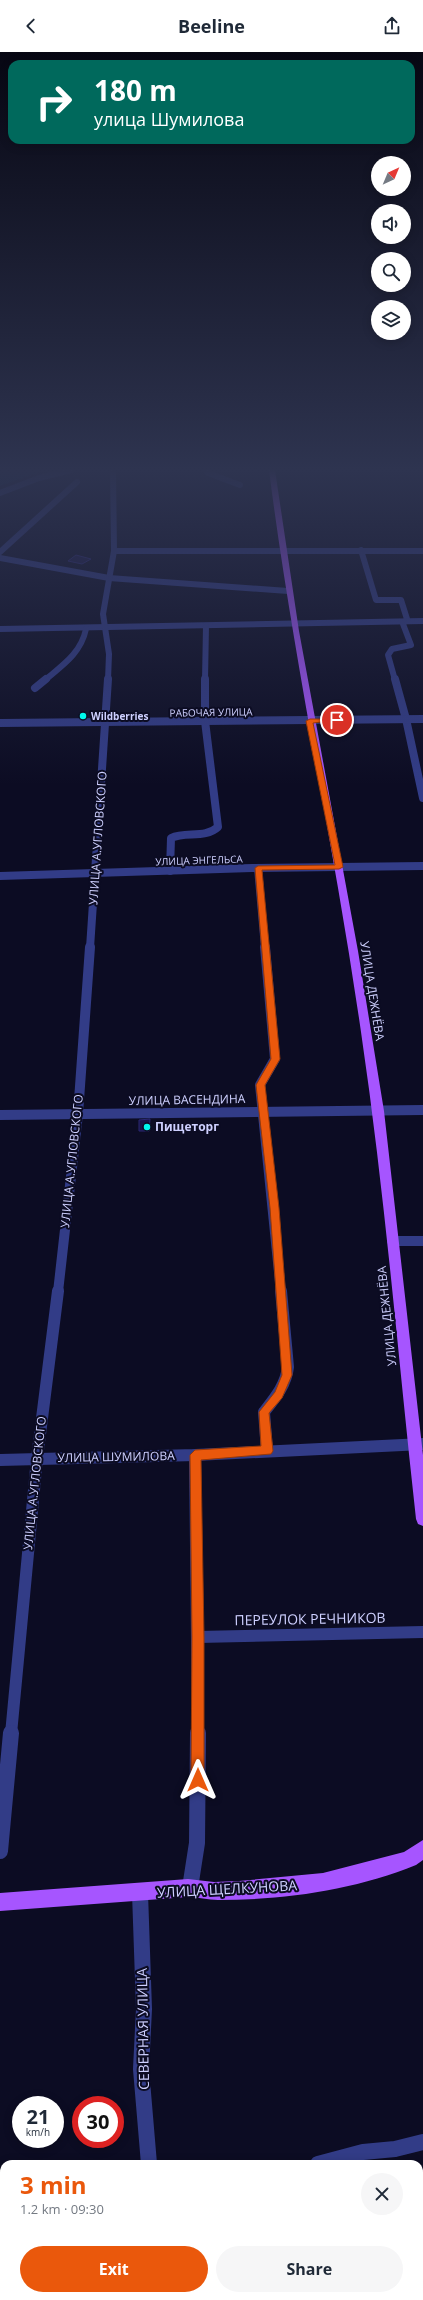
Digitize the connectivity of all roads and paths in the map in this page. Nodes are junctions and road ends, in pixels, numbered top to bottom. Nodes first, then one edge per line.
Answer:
1 (98, 575) edge
2 (109, 575) edge
3 (285, 575) edge
4 (368, 575) edge
5 (109, 578) junction
6 (288, 591) junction
7 (406, 621) junction
8 (294, 622) junction
9 (423, 622) edge
10 (206, 626) junction
11 (105, 628) junction
12 (0, 629) edge
13 (86, 629) junction
14 (35, 688) dead end
15 (406, 719) junction
16 (423, 719) edge
17 (205, 721) junction
18 (310, 721) junction
19 (0, 723) edge
20 (106, 723) junction
21 (423, 798) edge
22 (423, 866) edge
23 (339, 867) junction
24 (258, 868) junction
25 (170, 871) junction
26 (96, 872) junction
27 (0, 876) edge
28 (423, 1110) edge
29 (378, 1111) junction
30 (263, 1112) junction
31 (78, 1114) junction
32 (0, 1115) edge
33 (392, 1241) junction
34 (423, 1241) edge
35 (419, 1444) edge
36 (267, 1451) junction
37 (195, 1455) junction
38 (37, 1458) junction
39 (0, 1460) edge
40 (423, 1519) edge
41 (423, 1632) edge
42 (198, 1637) junction
43 (423, 1850) edge
44 (0, 1851) edge
45 (190, 1888) junction
46 (140, 1894) junction
47 (0, 1902) edge
48 (423, 2142) edge
49 (149, 2160) edge
50 (333, 2160) edge

1 - 5 street
2 - 5 street, УЛИЦА А.УГЛОВСКОГО
3 - 6 main road, УЛИЦА ДЕЖНЁВА
4 - 7 street
5 - 6 street
5 - 11 street, УЛИЦА А.УГЛОВСКОГО
6 - 8 main road, УЛИЦА ДЕЖНЁВА
7 - 8 street
7 - 9 street
7 - 15 street
8 - 10 street
8 - 18 main road, УЛИЦА ДЕЖНЁВА
10 - 11 street
10 - 17 street
11 - 13 street
11 - 20 street, УЛИЦА А.УГЛОВСКОГО
12 - 13 street
13 - 14 street
15 - 16 street, РАБОЧАЯ УЛИЦА
15 - 18 street, РАБОЧАЯ УЛИЦА
15 - 21 street
17 - 18 street, РАБОЧАЯ УЛИЦА
17 - 20 street, РАБОЧАЯ УЛИЦА
17 - 25 street
18 - 23 main road, УЛИЦА ДЕЖНЁВА
19 - 20 street, РАБОЧАЯ УЛИЦА
20 - 26 street, УЛИЦА А.УГЛОВСКОГО
22 - 23 street, УЛИЦА ЭНГЕЛЬСА
23 - 24 street, УЛИЦА ЭНГЕЛЬСА
23 - 29 main road, УЛИЦА ДЕЖНЁВА
24 - 25 street, УЛИЦА ЭНГЕЛЬСА
24 - 30 street
25 - 26 street, УЛИЦА ЭНГЕЛЬСА
26 - 27 street, УЛИЦА ЭНГЕЛЬСА
26 - 31 street, УЛИЦА А.УГЛОВСКОГО
28 - 29 street, УЛИЦА ВАСЕНДИНА
29 - 30 street, УЛИЦА ВАСЕНДИНА
29 - 33 main road, УЛИЦА ДЕЖНЁВА
30 - 31 street, УЛИЦА ВАСЕНДИНА
30 - 36 street
31 - 32 street, УЛИЦА ВАСЕНДИНА
31 - 38 street, УЛИЦА А.УГЛОВСКОГО
33 - 34 street
33 - 35 main road, УЛИЦА ДЕЖНЁВА
35 - 36 street, УЛИЦА ШУМИЛОВА
35 - 40 main road, УЛИЦА ДЕЖНЁВА
36 - 37 street, УЛИЦА ШУМИЛОВА
37 - 38 street, УЛИЦА ШУМИЛОВА
37 - 42 street
38 - 39 street, УЛИЦА ШУМИЛОВА
38 - 44 street, УЛИЦА А.УГЛОВСКОГО
41 - 42 street, ПЕРЕУЛОК РЕЧНИКОВ
42 - 45 street
43 - 45 main road, УЛИЦА ЩЕЛКУНОВА
45 - 46 main road, УЛИЦА ЩЕЛКУНОВА
46 - 47 main road, УЛИЦА ЩЕЛКУНОВА
46 - 49 street, СЕВЕРНАЯ УЛИЦА
48 - 50 street

